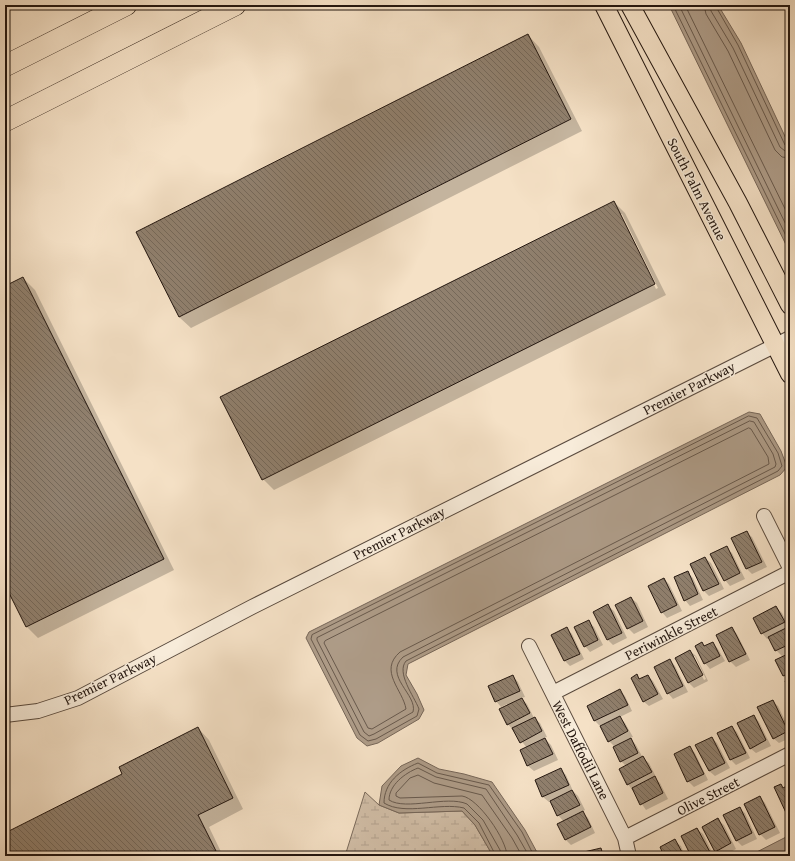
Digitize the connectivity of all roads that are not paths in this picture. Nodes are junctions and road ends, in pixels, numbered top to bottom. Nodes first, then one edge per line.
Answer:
1 (126, 5) edge
2 (235, 5) edge
3 (604, 5) edge
4 (630, 5) edge
5 (5, 66) edge
6 (5, 121) edge
7 (790, 305) edge
8 (783, 342) edge
9 (790, 374) edge
10 (764, 516) dead end
11 (790, 568) edge
12 (790, 572) edge
13 (530, 646) dead end
14 (553, 693) junction
15 (5, 714) edge
16 (790, 754) edge
17 (625, 838) junction
18 (629, 856) edge

1 - 5 highway
2 - 6 highway
3 - 8 main road, South Palm Avenue
4 - 7 main road, South Palm Avenue
8 - 9 main road, South Palm Avenue
8 - 15 street, Premier Parkway
10 - 11 street
12 - 14 street, Periwinkle Street
13 - 14 street, West Daffodil Lane
14 - 17 street, West Daffodil Lane
16 - 17 street, Olive Street
17 - 18 street, West Daffodil Lane

